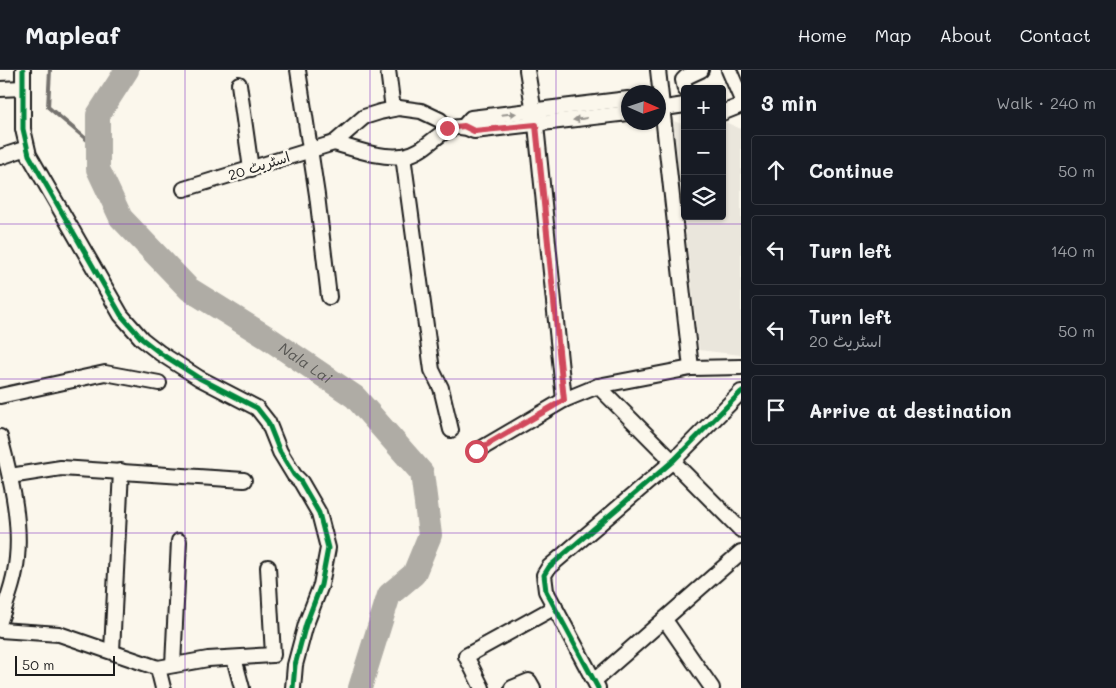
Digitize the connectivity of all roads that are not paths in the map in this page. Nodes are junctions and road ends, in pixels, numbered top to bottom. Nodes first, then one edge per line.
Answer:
1 (23, 70) edge
2 (298, 70) edge
3 (388, 70) edge
4 (527, 70) edge
5 (658, 70) edge
6 (701, 70) edge
7 (734, 74) edge
8 (239, 84) dead end
9 (659, 85) edge
10 (684, 85) edge
11 (0, 88) edge
12 (23, 88) junction
13 (681, 93) edge
14 (741, 98) edge
15 (666, 99) edge
16 (621, 100) edge
17 (666, 103) edge
18 (681, 105) edge
19 (393, 109) junction
20 (726, 111) edge
21 (621, 113) edge
22 (726, 114) edge
23 (741, 117) edge
24 (535, 118) junction
25 (447, 128) junction
26 (663, 130) edge
27 (334, 143) junction
28 (27, 148) junction
29 (308, 150) junction
30 (403, 156) junction
31 (0, 157) edge
32 (251, 169) junction
33 (184, 189) dead end
34 (329, 296) dead end
35 (741, 367) edge
36 (691, 368) junction
37 (159, 383) dead end
38 (598, 386) junction
39 (741, 392) edge
40 (0, 396) edge
41 (564, 400) junction
42 (451, 430) dead end
43 (0, 437) edge
44 (476, 451) dead end
45 (674, 460) junction
46 (121, 471) junction
47 (10, 476) junction
48 (244, 480) dead end
49 (741, 530) edge
50 (178, 540) dead end
51 (741, 552) edge
52 (268, 567) dead end
53 (554, 606) junction
54 (665, 620) junction
55 (0, 621) edge
56 (0, 630) edge
57 (112, 651) junction
58 (234, 658) junction
59 (173, 665) junction
60 (158, 668) junction
61 (596, 684) edge
62 (163, 688) edge
63 (242, 688) edge
64 (293, 688) edge
65 (482, 688) edge
66 (512, 688) edge
67 (533, 688) edge
68 (712, 688) edge

1 - 12 street
2 - 29 street
3 - 19 street
4 - 24 street
5 - 9 street
6 - 10 street
7 - 14 street
8 - 32 street
11 - 12 street
12 - 28 street
13 - 15 street
14 - 20 street
16 - 24 street
17 - 18 street
19 - 25 street, اسٹریٹ 20
19 - 27 street, اسٹریٹ 20
21 -> 24 street
22 - 23 street
24 - 25 street
24 - 41 street
25 - 30 street, اسٹریٹ 20
26 - 36 street
27 - 29 street, اسٹریٹ 20
27 - 30 street, اسٹریٹ 20
28 - 31 street
28 - 64 street
29 - 32 street, اسٹریٹ 20
29 - 34 street
30 - 42 street
32 - 33 street, اسٹریٹ 20
35 - 36 street
36 - 38 street
37 - 40 street
38 - 41 street
38 - 45 street
39 - 45 street
41 - 44 street
43 - 47 street
45 - 49 street
45 - 53 street
46 - 47 street
46 - 48 street
46 - 57 street
47 - 55 street
50 - 59 street
51 - 54 street
52 - 58 street
53 - 61 street
53 - 65 street
54 - 61 street
54 - 68 street
56 - 57 street
57 - 60 street
58 - 59 street
58 - 63 street
59 - 60 street
60 - 62 street
66 - 67 street

